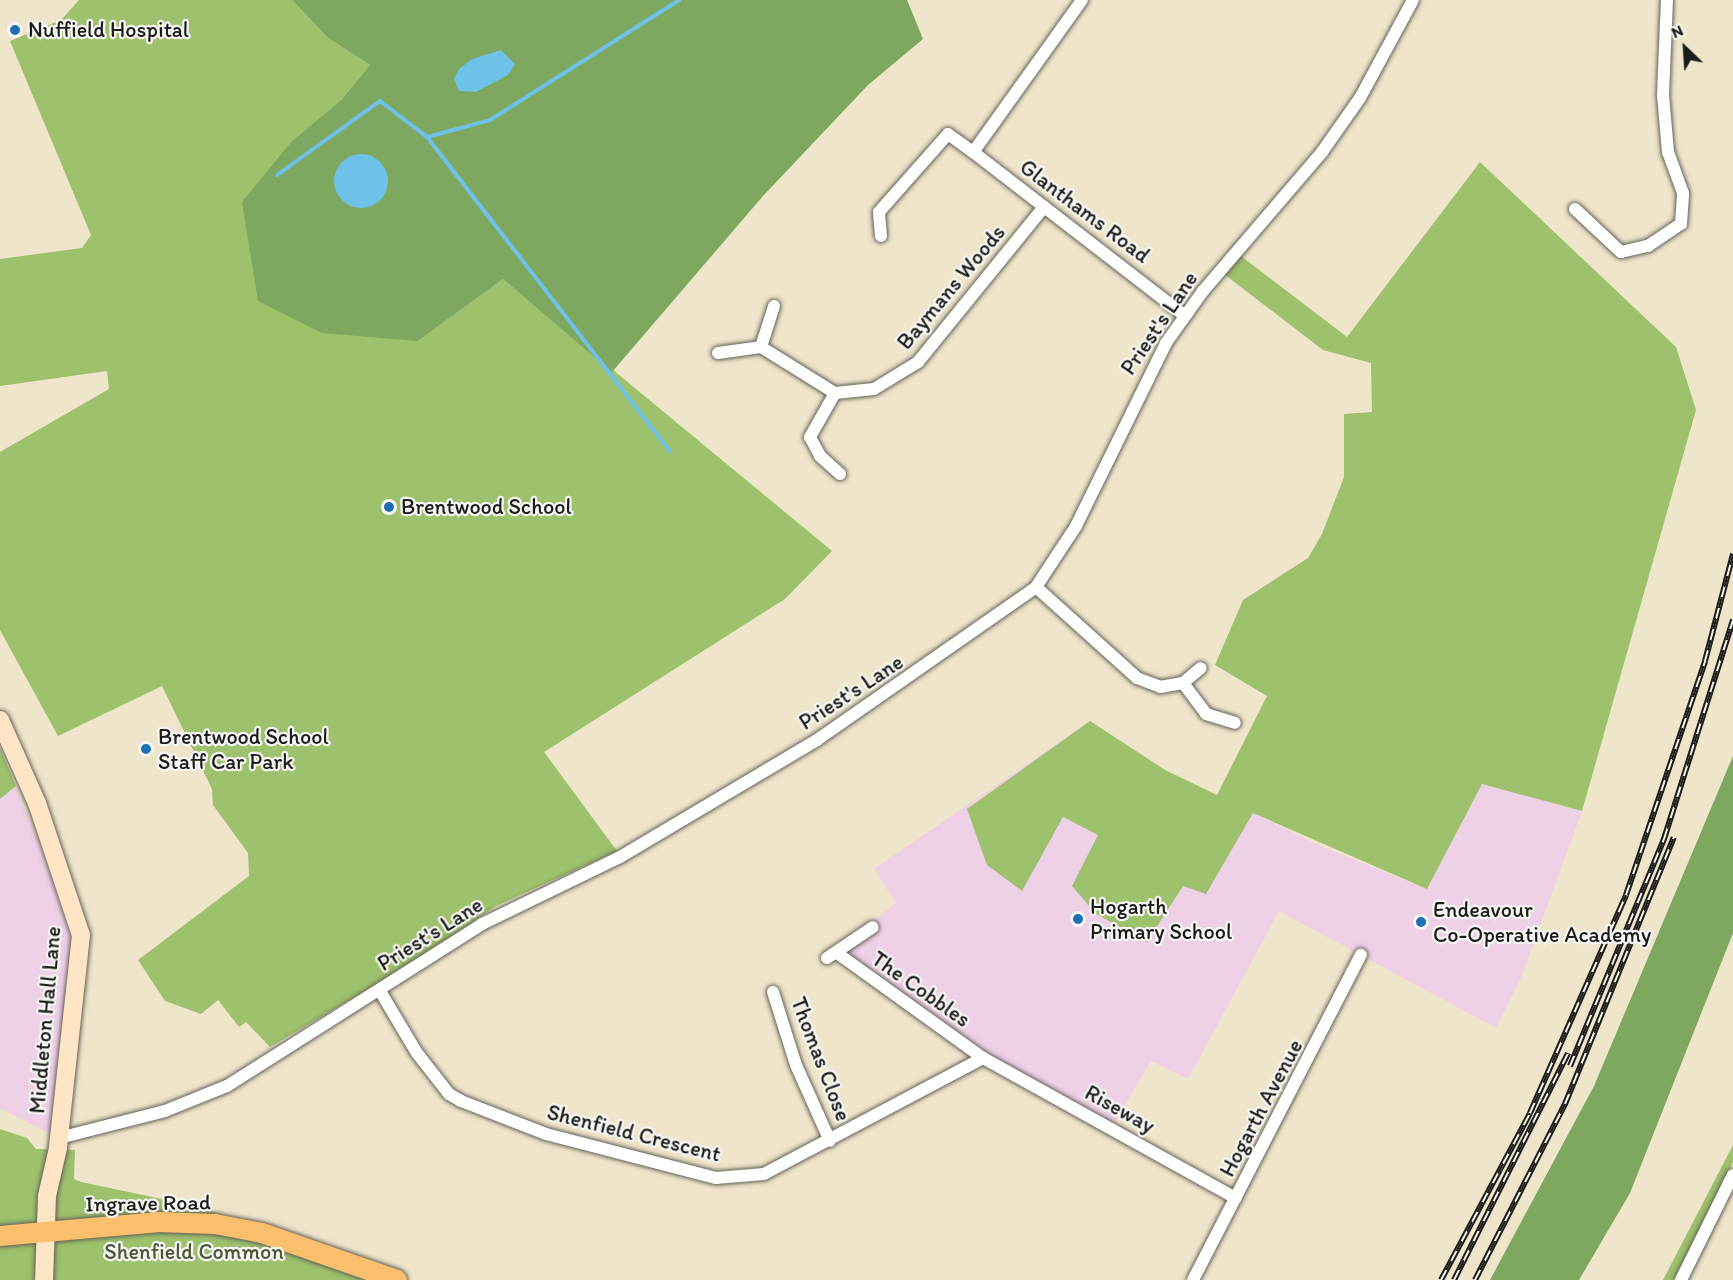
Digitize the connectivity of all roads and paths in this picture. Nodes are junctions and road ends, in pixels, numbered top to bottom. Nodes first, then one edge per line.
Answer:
1 (1082, 0) edge
2 (1413, 0) edge
3 (1667, 0) edge
4 (973, 152) junction
5 (1044, 207) junction
6 (1575, 209) dead end
7 (881, 236) dead end
8 (774, 306) dead end
9 (1185, 316) junction
10 (760, 348) junction
11 (718, 353) dead end
12 (835, 393) junction
13 (840, 474) dead end
14 (1036, 587) junction
15 (1201, 668) dead end
16 (1184, 683) junction
17 (0, 720) edge
18 (1235, 723) dead end
19 (873, 927) dead end
20 (1361, 955) dead end
21 (380, 991) junction
22 (773, 992) dead end
23 (982, 1058) junction
24 (59, 1138) junction
25 (830, 1141) junction
26 (1733, 1175) edge
27 (1236, 1198) junction
28 (47, 1230) junction
29 (0, 1236) edge
30 (44, 1280) edge
31 (397, 1280) edge
32 (1193, 1280) edge
33 (1681, 1280) edge

1 - 4 street
2 - 9 street, Priest's Lane
3 - 6 street
4 - 5 street, Glanthams Road
4 - 7 street, Glanthams Road
5 - 9 street, Glanthams Road
5 - 12 street, Baymans Woods
8 - 10 street
9 - 14 street, Priest's Lane
10 - 11 street
10 - 12 street
12 - 13 street
14 - 16 street
14 - 21 street, Priest's Lane
15 - 16 street
16 - 18 street
17 - 24 street, Middleton Hall Lane
19 - 23 street, The Cobbles
20 - 27 street, Hogarth Avenue
21 - 24 street, Priest's Lane
21 - 25 street, Shenfield Crescent
22 - 25 street, Thomas Close
23 - 25 street, Shenfield Crescent
23 - 27 street, Riseway
24 - 28 street, Middleton Hall Lane
26 - 33 street
27 - 32 street, Hogarth Avenue
28 - 29 main road, Ingrave Road
28 - 30 street, Middleton Hall Lane
28 - 31 main road, Ingrave Road

